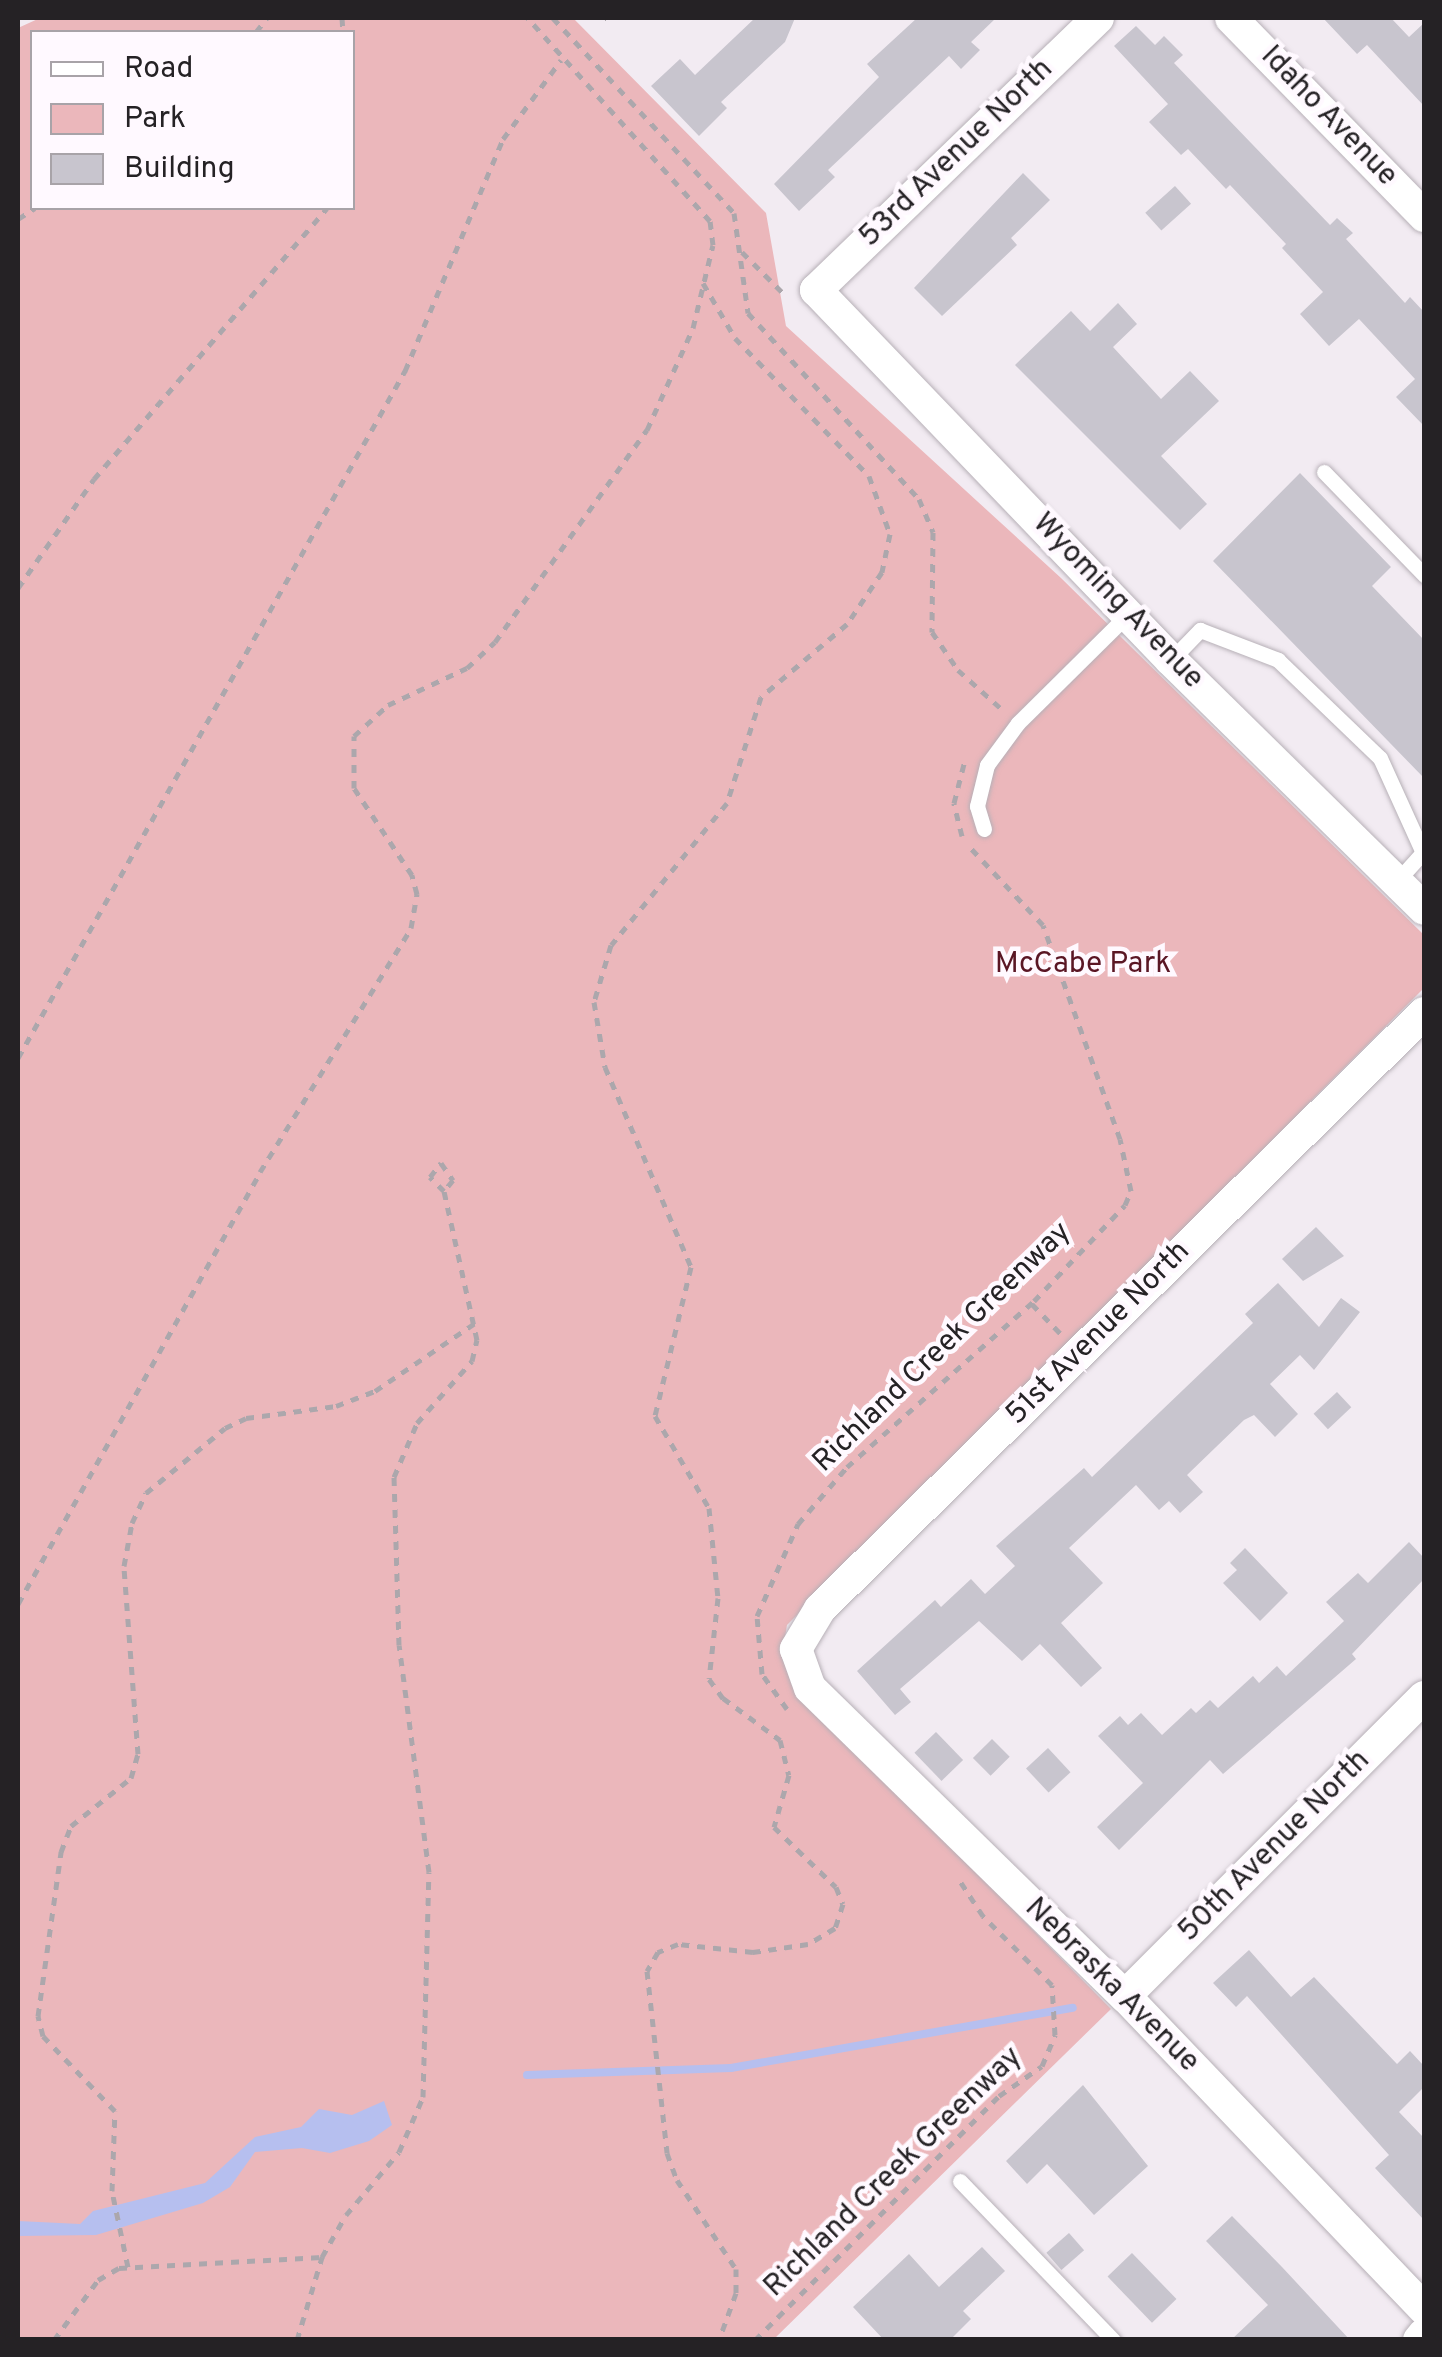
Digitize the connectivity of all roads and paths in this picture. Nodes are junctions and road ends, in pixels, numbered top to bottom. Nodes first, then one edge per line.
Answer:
1 (528, 18) edge
2 (553, 18) edge
3 (1098, 18) edge
4 (1230, 18) edge
5 (561, 60) junction
6 (326, 210) edge
7 (1424, 216) edge
8 (740, 250) junction
9 (704, 284) junction
10 (816, 290) junction
11 (1324, 472) dead end
12 (1424, 575) edge
13 (18, 588) edge
14 (1127, 615) junction
15 (1170, 660) junction
16 (992, 724) dead end
17 (969, 751) dead end
18 (984, 829) dead end
19 (1424, 852) edge
20 (1398, 880) junction
21 (1424, 909) edge
22 (1424, 1014) edge
23 (18, 1058) edge
24 (444, 1191) junction
25 (1032, 1304) junction
26 (475, 1323) junction
27 (1069, 1342) dead end
28 (18, 1604) edge
29 (798, 1665) joint
30 (1424, 1697) edge
31 (797, 1720) dead end
32 (952, 1872) dead end
33 (1125, 1996) junction
34 (960, 2181) dead end
35 (322, 2256) junction
36 (128, 2267) junction
37 (1424, 2308) edge
38 (1424, 2334) edge
39 (54, 2340) edge
40 (297, 2340) edge
41 (719, 2340) edge
42 (755, 2340) edge
43 (1113, 2340) edge
44 (1419, 2340) edge

1 - 5 path
2 - 8 path
3 - 10 street, 53rd Avenue North
4 - 7 street, Idaho Avenue
5 - 9 path
5 - 23 path
6 - 13 path
8 - 10 path
8 - 16 path
9 - 28 path
9 - 41 path
10 - 14 street, Wyoming Avenue
11 - 12 lane
14 - 15 street, Wyoming Avenue
14 - 18 lane
15 - 19 lane
15 - 20 street, Wyoming Avenue
17 - 25 path, Richland Creek Greenway
19 - 20 lane
20 - 21 street, Wyoming Avenue
22 - 29 street, 51st Avenue North
24 - 24 path
24 - 26 path
25 - 27 path
25 - 31 path, Richland Creek Greenway
26 - 35 path
26 - 36 path
29 - 33 street, Nebraska Avenue
30 - 33 street, 50th Avenue North
32 - 42 path, Richland Creek Greenway
33 - 37 street, Nebraska Avenue
34 - 43 lane
35 - 36 path
35 - 40 path
36 - 39 path
38 - 44 street

